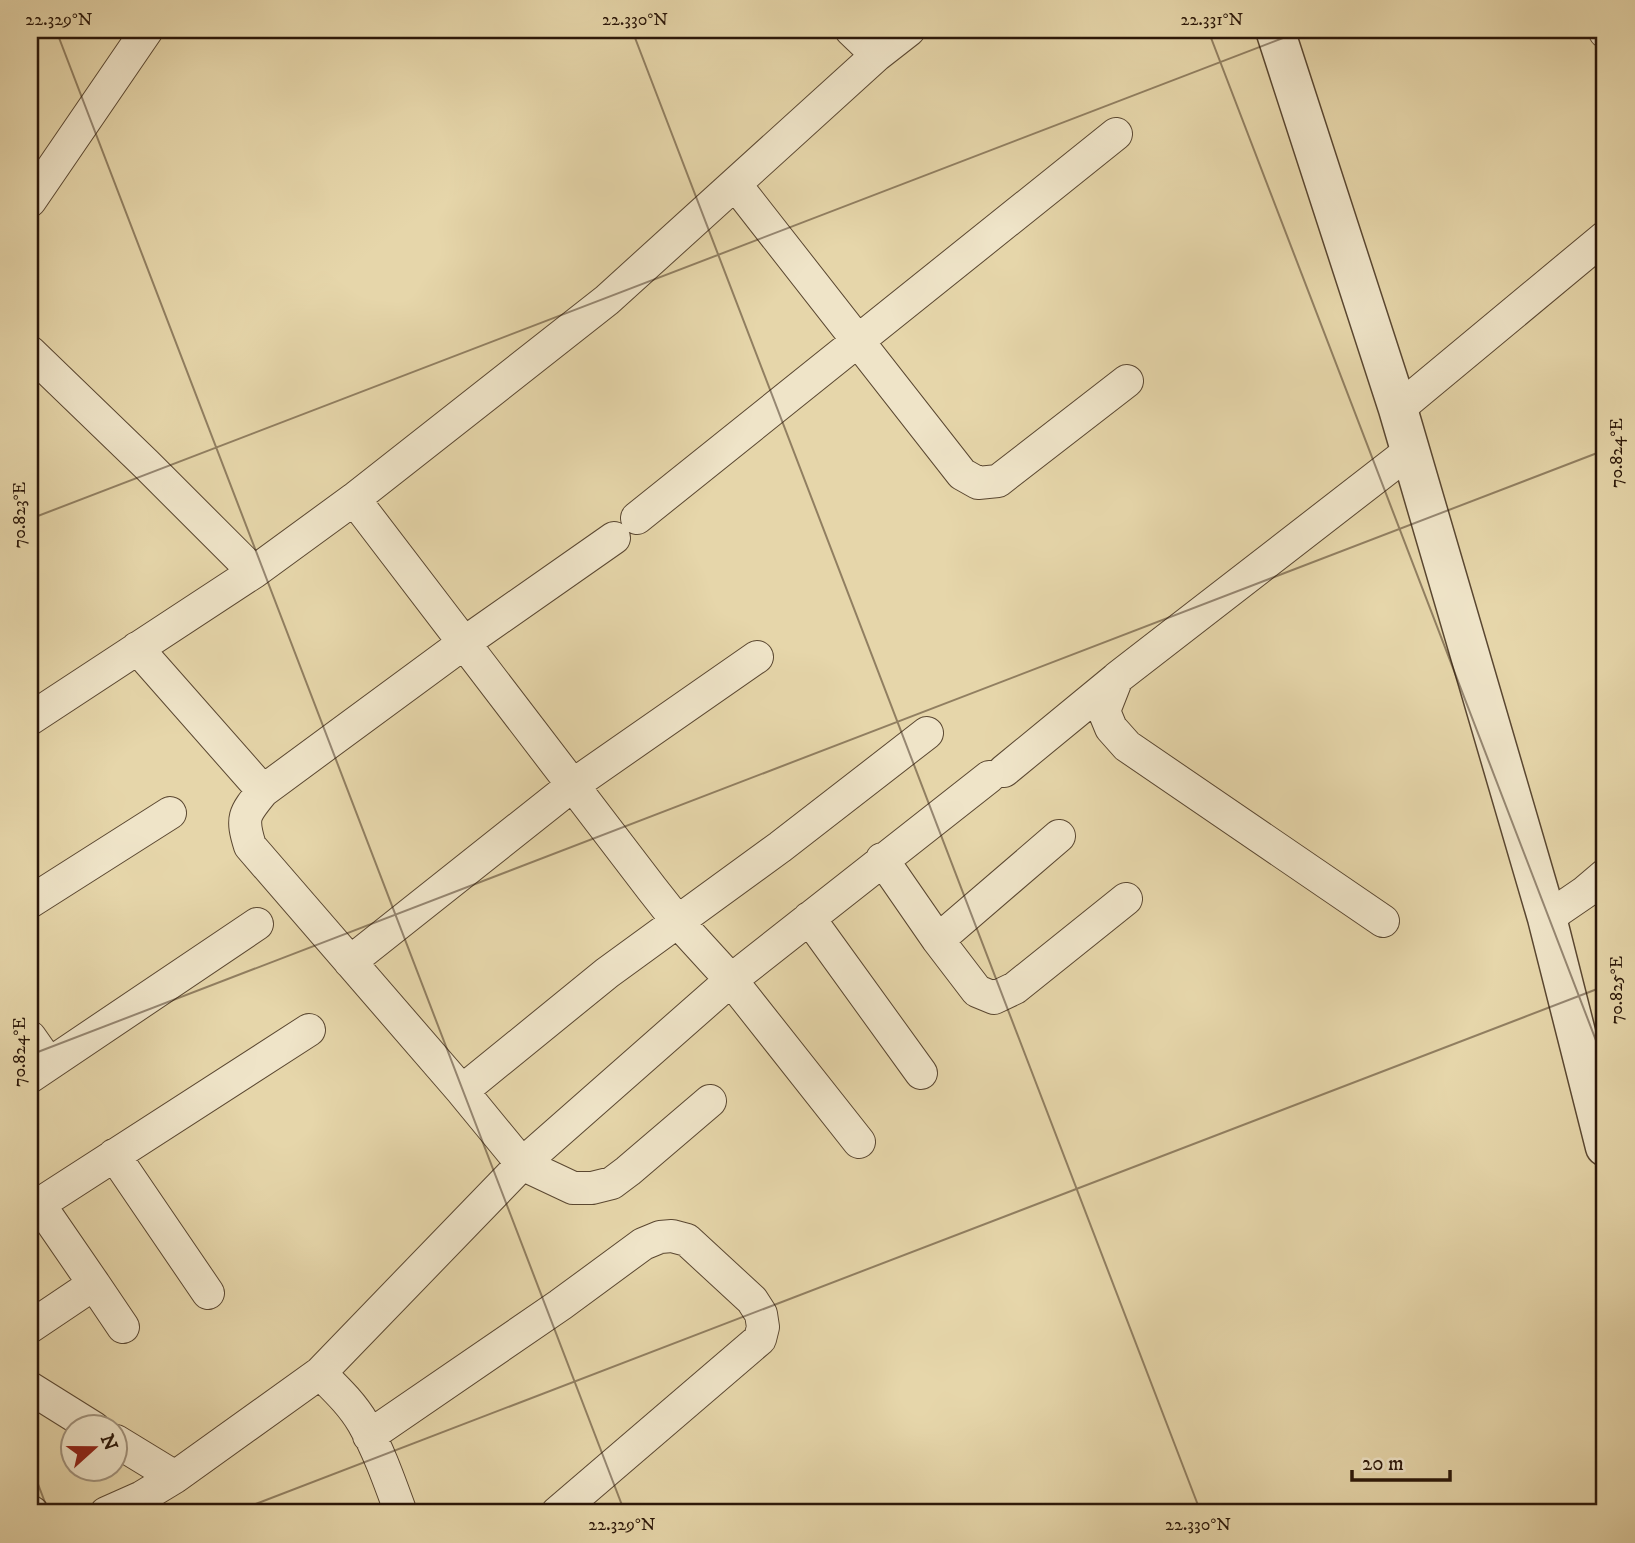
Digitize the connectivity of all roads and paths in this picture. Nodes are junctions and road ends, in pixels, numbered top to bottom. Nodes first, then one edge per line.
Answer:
1 (147, 30) edge
2 (851, 30) edge
3 (909, 30) edge
4 (1275, 30) edge
5 (877, 55) junction
6 (1116, 134) dead end
7 (735, 184) junction
8 (30, 201) edge
9 (1605, 237) edge
10 (859, 340) junction
11 (30, 352) edge
12 (1127, 380) dead end
13 (1398, 410) junction
14 (1410, 451) junction
15 (354, 499) junction
16 (254, 572) junction
17 (464, 643) junction
18 (137, 648) junction
19 (757, 657) dead end
20 (1117, 678) junction
21 (30, 719) edge
22 (927, 733) dead end
23 (573, 785) junction
24 (263, 791) junction
25 (170, 813) dead end
26 (1059, 836) dead end
27 (883, 859) junction
28 (1605, 876) edge
29 (1126, 899) dead end
30 (30, 902) edge
31 (809, 918) junction
32 (1547, 918) junction
33 (1383, 921) dead end
34 (678, 922) junction
35 (257, 924) dead end
36 (938, 940) junction
37 (350, 962) junction
38 (730, 980) junction
39 (309, 1030) dead end
40 (30, 1037) edge
41 (40, 1070) edge
42 (920, 1073) dead end
43 (462, 1091) junction
44 (710, 1101) dead end
45 (859, 1142) dead end
46 (1605, 1147) edge
47 (114, 1154) junction
48 (522, 1164) junction
49 (34, 1207) edge
50 (94, 1284) junction
51 (208, 1293) dead end
52 (30, 1327) edge
53 (123, 1327) dead end
54 (320, 1373) junction
55 (30, 1388) edge
56 (73, 1414) edge
57 (369, 1436) junction
58 (130, 1450) edge
59 (175, 1477) junction
60 (106, 1513) edge
61 (401, 1513) edge
62 (557, 1513) edge

1 - 8 street
2 - 5 street
3 - 5 street
4 - 13 street
5 - 7 street
6 - 10 street
7 - 10 street
7 - 15 street
9 - 13 street
10 - 12 street
10 - 17 street
11 - 16 street
13 - 14 street
14 - 20 street
14 - 32 street
15 - 16 street
15 - 17 street
16 - 18 street
17 - 23 street
17 - 24 street
18 - 21 street
18 - 24 street
19 - 23 street
20 - 27 street
20 - 33 street
22 - 34 street
23 - 34 street
23 - 37 street
24 - 37 street
25 - 30 street
26 - 36 street
27 - 31 street
27 - 36 street
28 - 32 street
29 - 36 street
31 - 38 street
31 - 42 street
32 - 46 street
34 - 38 street
34 - 43 street
35 - 41 street
37 - 43 street
38 - 45 street
38 - 48 street
39 - 47 street
40 - 41 street
43 - 48 street
44 - 48 street
47 - 49 street
47 - 51 street
48 - 54 street
49 - 50 street
50 - 52 street
50 - 53 street
54 - 57 street
54 - 59 street
55 - 56 street
57 - 61 street
57 - 62 street
58 - 59 street
59 - 60 street

